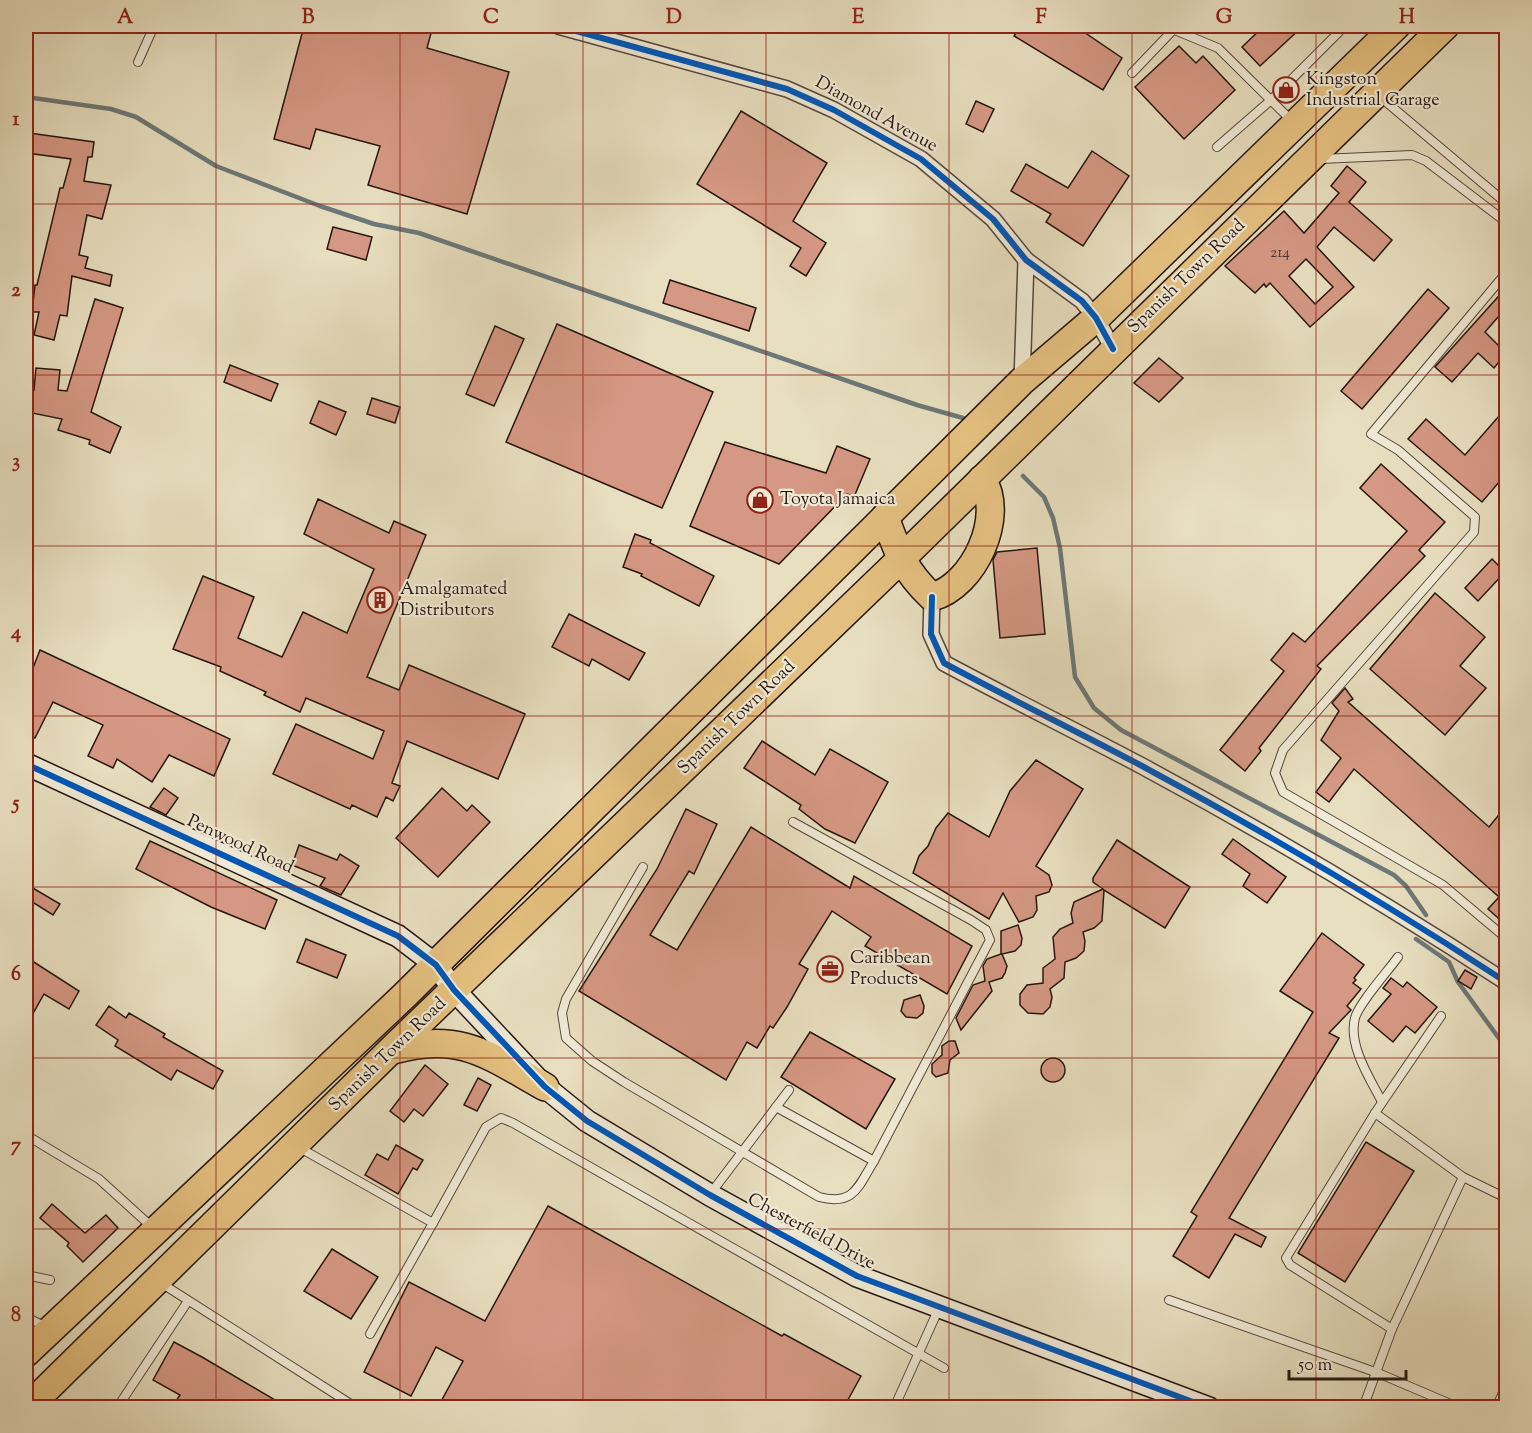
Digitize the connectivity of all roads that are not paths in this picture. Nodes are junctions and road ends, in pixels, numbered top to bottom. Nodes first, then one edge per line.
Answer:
1 (154, 26) edge
2 (558, 26) edge
3 (613, 26) edge
4 (1165, 26) edge
5 (1396, 26) edge
6 (1445, 26) edge
7 (1174, 29) junction
8 (1339, 32) dead end
9 (608, 40) junction
10 (138, 62) dead end
11 (1132, 73) dead end
12 (1376, 93) junction
13 (1272, 100) junction
14 (1295, 123) junction
15 (1217, 147) dead end
16 (1307, 160) junction
17 (1506, 203) edge
18 (1209, 207) junction
19 (1506, 222) edge
20 (1026, 260) junction
21 (1506, 273) edge
22 (1096, 318) junction
23 (1113, 349) junction
24 (1022, 381) junction
25 (982, 479) junction
26 (885, 517) junction
27 (901, 559) junction
28 (932, 597) junction
29 (26, 764) edge
30 (793, 822) dead end
31 (643, 867) dead end
32 (1506, 938) edge
33 (1398, 957) dead end
34 (436, 965) junction
35 (1506, 982) edge
36 (454, 990) junction
37 (1441, 1016) dead end
38 (391, 1050) junction
39 (545, 1087) junction
40 (789, 1090) dead end
41 (1381, 1100) junction
42 (776, 1107) junction
43 (1375, 1113) junction
44 (26, 1135) edge
45 (296, 1146) junction
46 (742, 1150) junction
47 (874, 1161) junction
48 (1463, 1177) junction
49 (710, 1195) junction
50 (1506, 1198) edge
51 (434, 1223) junction
52 (154, 1229) junction
53 (26, 1275) edge
54 (50, 1280) dead end
55 (158, 1281) junction
56 (1168, 1300) dead end
57 (188, 1301) junction
58 (940, 1307) junction
59 (26, 1317) edge
60 (50, 1329) junction
61 (1392, 1329) junction
62 (370, 1334) dead end
63 (919, 1352) junction
64 (26, 1353) edge
65 (944, 1368) dead end
66 (1377, 1373) junction
67 (26, 1382) edge
68 (1506, 1386) edge
69 (1173, 1401) edge
70 (27, 1407) edge
71 (117, 1407) edge
72 (357, 1407) edge
73 (894, 1407) edge
74 (1209, 1407) edge
75 (1364, 1407) edge
76 (1460, 1407) edge
77 (1496, 1407) edge

1 - 10 lane
2 - 9 street, Diamond Avenue
3 - 9 street
4 - 7 lane
5 - 14 highway, Spanish Town Road
6 - 12 highway, Spanish Town Road
7 - 11 lane
7 - 13 lane
8 - 13 lane
9 - 20 street, Diamond Avenue
12 - 16 highway, Spanish Town Road
12 - 17 lane
12 - 18 highway
13 - 14 lane
13 - 15 lane
14 - 18 highway, Spanish Town Road
16 - 19 lane
16 - 23 highway, Spanish Town Road
18 - 22 highway, Spanish Town Road
20 - 22 street, Diamond Avenue
20 - 24 street
21 - 32 lane
22 - 23 street, Diamond Avenue
22 - 24 highway, Spanish Town Road
23 - 25 highway, Spanish Town Road
24 - 26 highway, Spanish Town Road
25 - 27 highway, Spanish Town Road
25 - 28 highway
26 - 27 highway
26 - 34 highway, Spanish Town Road
27 - 28 highway
27 - 36 highway, Spanish Town Road
28 - 35 street
29 - 34 street, Penwood Road
30 - 47 lane
31 - 46 lane
33 - 41 lane
34 - 36 street, Penwood Road
34 - 52 highway, Spanish Town Road
36 - 38 highway, Spanish Town Road
36 - 39 street, Chesterfield Drive
37 - 41 lane
38 - 39 highway
38 - 45 highway, Spanish Town Road
39 - 49 street, Chesterfield Drive
40 - 42 lane
41 - 43 lane
42 - 46 lane
42 - 47 lane
43 - 48 lane
43 - 61 lane
44 - 52 lane
45 - 51 lane
45 - 55 highway, Spanish Town Road
46 - 47 lane
46 - 49 lane
48 - 50 lane
48 - 61 lane
49 - 58 street, Chesterfield Drive
51 - 62 lane
51 - 63 lane
52 - 60 highway, Spanish Town Road
53 - 54 lane
55 - 57 lane
55 - 67 highway
55 - 70 highway, Spanish Town Road
56 - 66 lane
57 - 71 lane
57 - 72 lane
58 - 63 lane
58 - 69 street, Chesterfield Drive
59 - 60 lane
60 - 64 highway, Spanish Town Road
61 - 66 lane
63 - 65 lane
63 - 73 lane
66 - 75 lane
66 - 76 lane
68 - 77 lane
69 - 74 street, Chesterfield Drive

